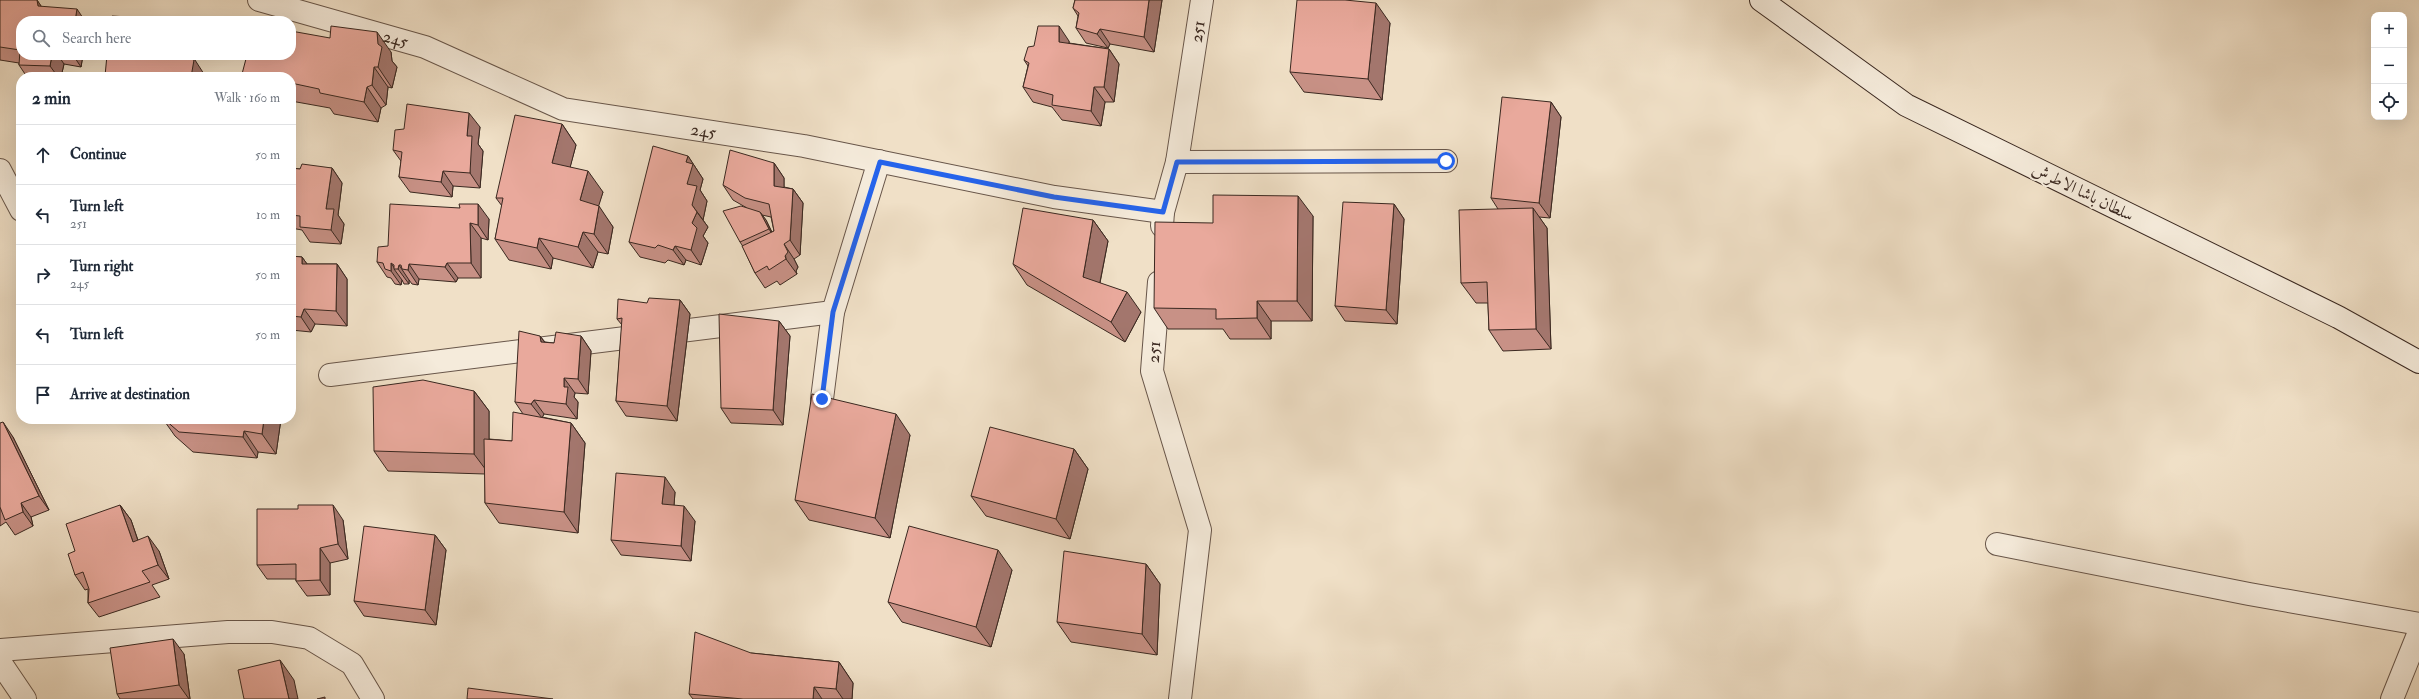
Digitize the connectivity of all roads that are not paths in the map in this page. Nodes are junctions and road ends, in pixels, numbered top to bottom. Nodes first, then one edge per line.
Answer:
1 (259, 0) edge
2 (1202, 0) edge
3 (1761, 0) edge
4 (1446, 161) dead end
5 (880, 162) junction
6 (1177, 162) junction
7 (0, 170) edge
8 (16, 200) edge
9 (1163, 212) junction
10 (833, 312) junction
11 (2419, 362) edge
12 (330, 375) dead end
13 (822, 399) edge
14 (1998, 544) dead end
15 (2419, 624) edge
16 (2419, 632) edge
17 (0, 650) edge
18 (0, 662) edge
19 (25, 699) edge
20 (372, 699) edge
21 (1180, 699) edge
22 (2392, 699) edge

1 - 5 street, 245
2 - 6 street, 251
3 - 11 street, سلطان باشا الاطرش
4 - 6 street
5 - 9 street, 245
5 - 10 street
6 - 9 street, 251
7 - 8 street
9 - 21 street, 251
10 - 12 street
10 - 13 street
14 - 15 street
16 - 22 street
17 - 20 street
18 - 19 street

